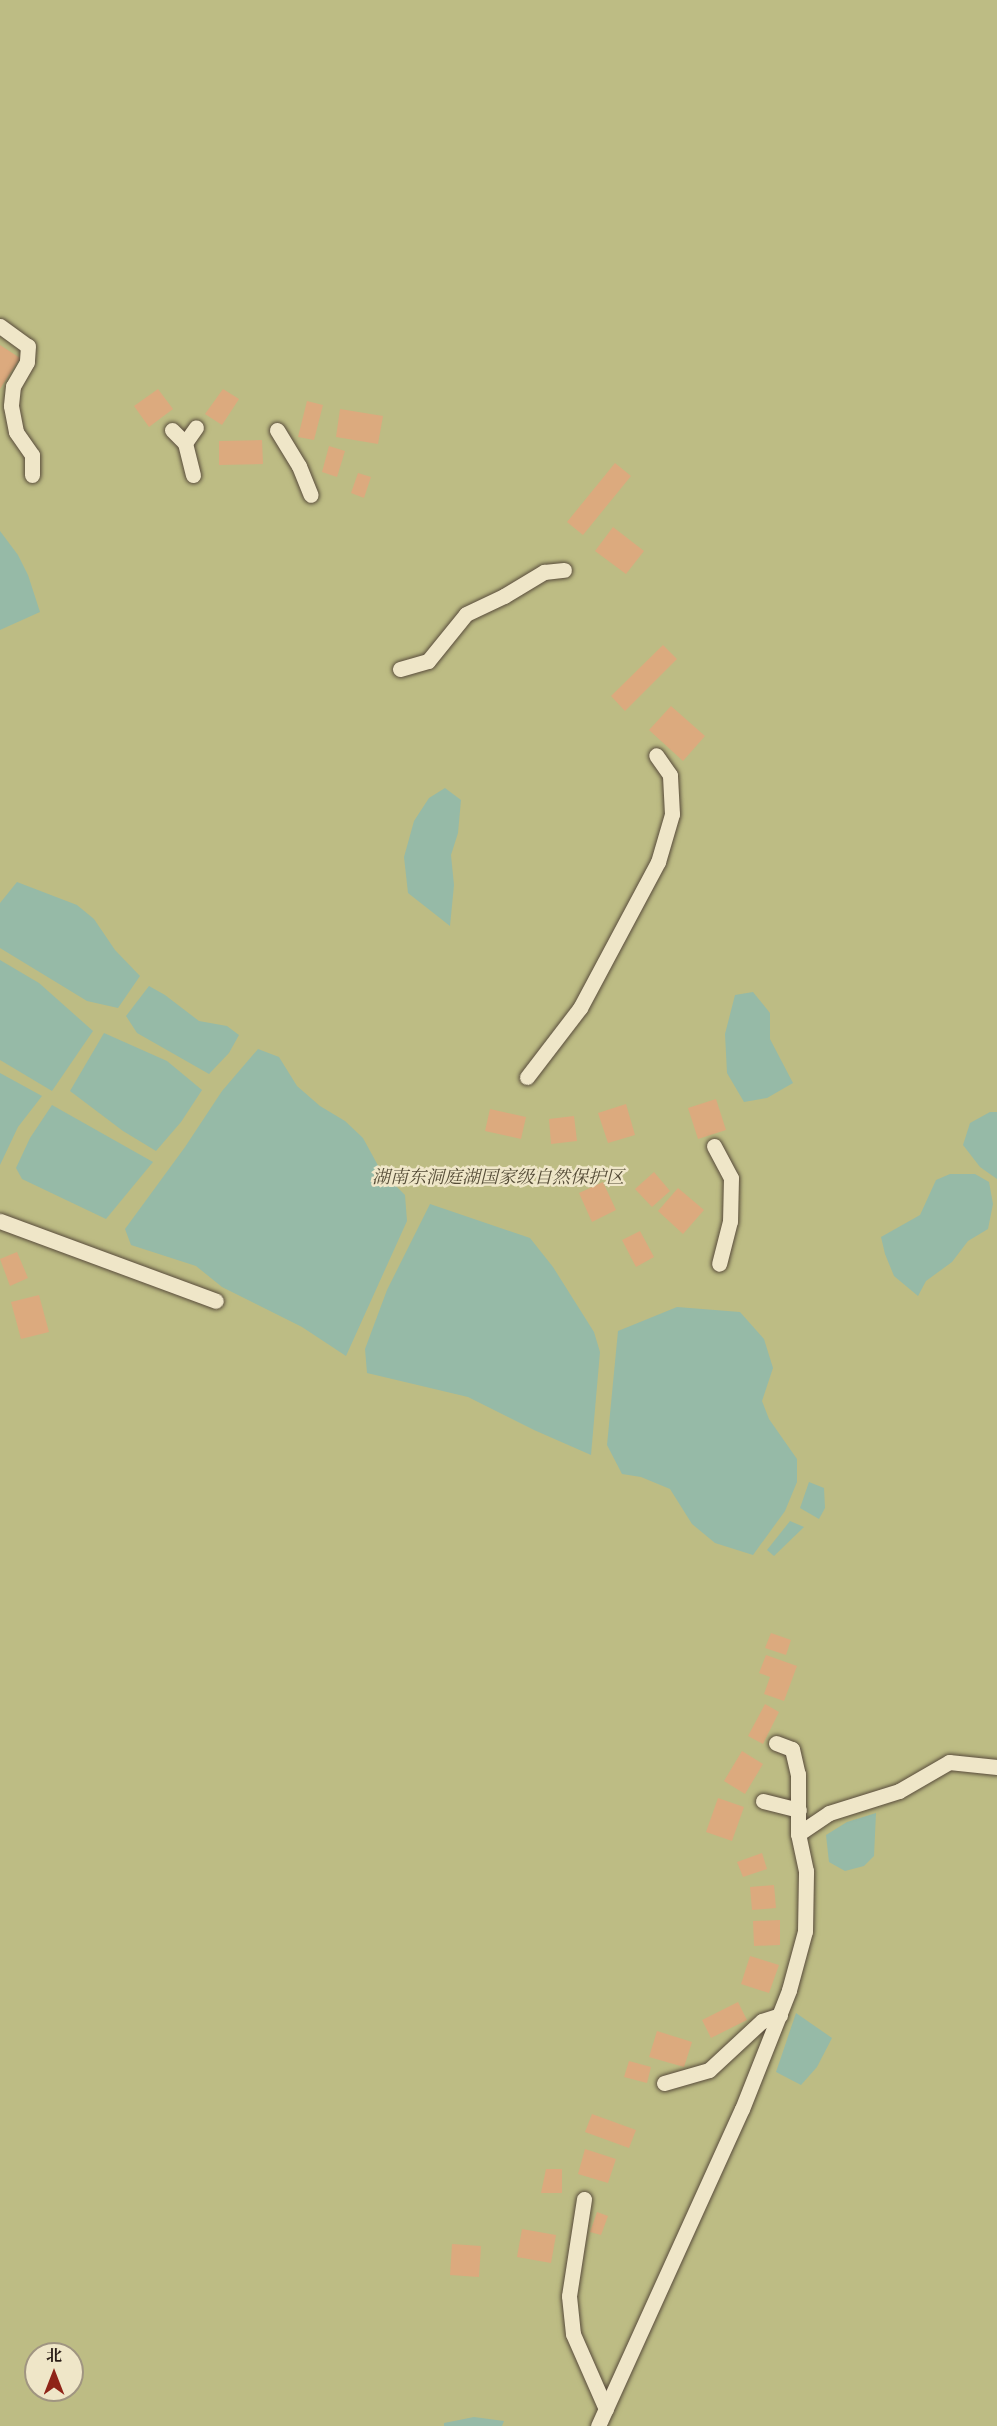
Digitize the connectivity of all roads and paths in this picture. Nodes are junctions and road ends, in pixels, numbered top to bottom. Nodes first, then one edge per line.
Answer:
1 (0, 326) edge
2 (196, 427) dead end
3 (172, 430) dead end
4 (278, 430) dead end
5 (185, 443) junction
6 (32, 475) dead end
7 (193, 475) dead end
8 (311, 495) dead end
9 (564, 570) dead end
10 (400, 669) dead end
11 (656, 754) dead end
12 (527, 1077) dead end
13 (714, 1146) dead end
14 (0, 1221) edge
15 (719, 1264) dead end
16 (216, 1301) dead end
17 (776, 1743) dead end
18 (997, 1767) edge
19 (763, 1801) dead end
20 (799, 1810) junction
21 (798, 1834) junction
22 (780, 2015) junction
23 (664, 2083) dead end
24 (584, 2199) dead end
25 (606, 2409) junction
26 (598, 2426) edge

1 - 6 street
2 - 5 street
3 - 5 street
4 - 8 street
5 - 7 street
9 - 10 street
11 - 12 street
13 - 15 street
14 - 16 street
17 - 20 street
18 - 21 street
19 - 20 street
20 - 21 street
21 - 22 street
22 - 23 street
22 - 25 street
24 - 25 street
25 - 26 street

